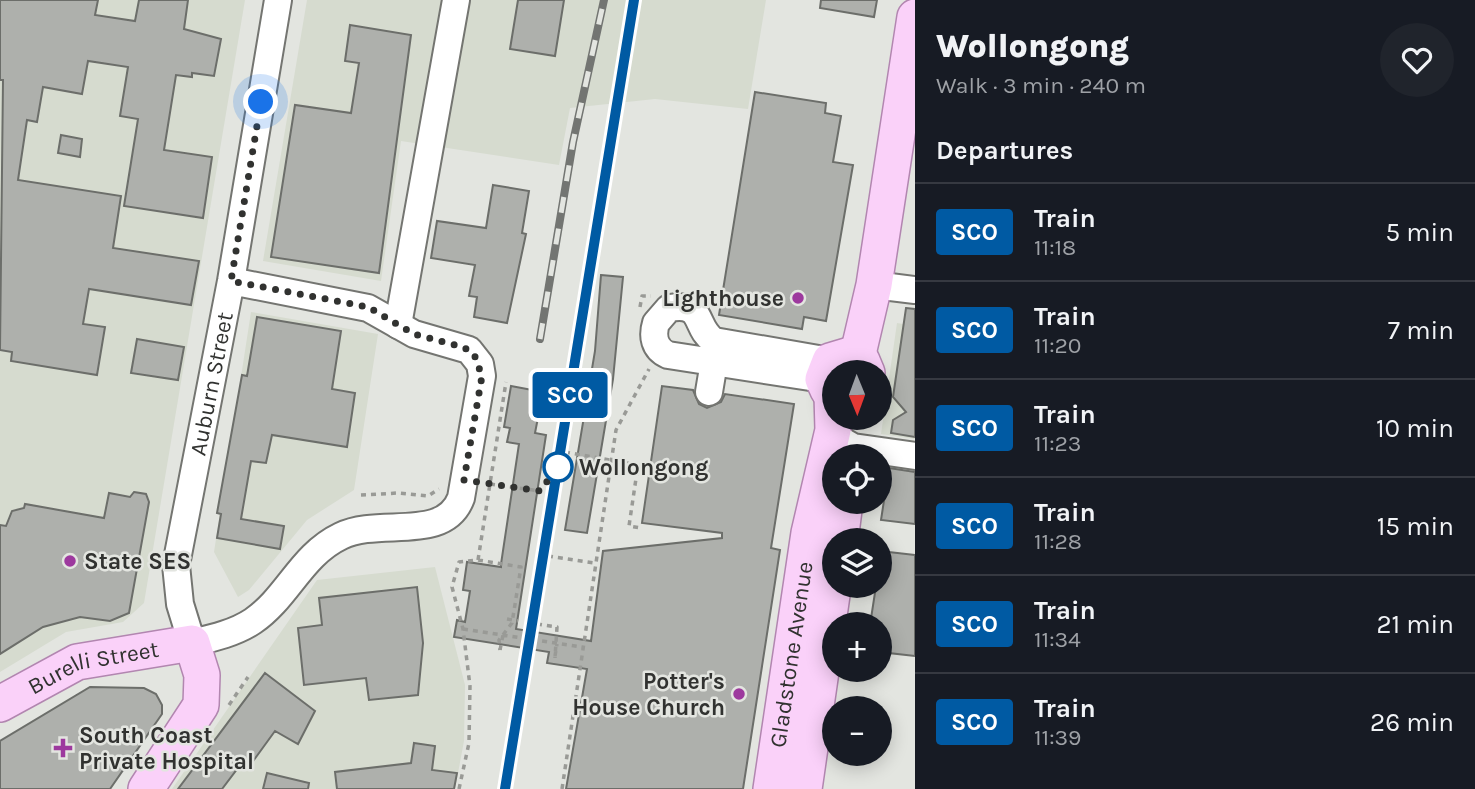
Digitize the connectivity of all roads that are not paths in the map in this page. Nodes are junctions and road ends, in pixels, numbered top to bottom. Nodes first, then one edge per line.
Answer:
1 (278, 0) edge
2 (456, 0) edge
3 (915, 17) edge
4 (231, 281) junction
5 (874, 285) junction
6 (915, 290) edge
7 (398, 325) junction
8 (858, 360) edge
9 (706, 361) junction
10 (701, 391) dead end
11 (822, 392) edge
12 (822, 397) edge
13 (841, 430) edge
14 (881, 430) edge
15 (915, 456) edge
16 (832, 598) edge
17 (192, 643) junction
18 (0, 704) edge
19 (146, 789) edge
20 (771, 789) edge
21 (804, 789) edge

1 - 4 street, Auburn Street
2 - 7 street
3 - 5 main road, Gladstone Avenue
4 - 7 street
4 - 17 street, Auburn Street
5 - 6 street
5 - 8 main road, Gladstone Avenue
7 - 17 street
9 - 10 street
9 - 11 street
9 - 12 street
13 - 20 main road, Gladstone Avenue
14 - 15 street
16 - 21 main road, Gladstone Avenue
17 - 18 main road, Burelli Street
17 - 19 main road

